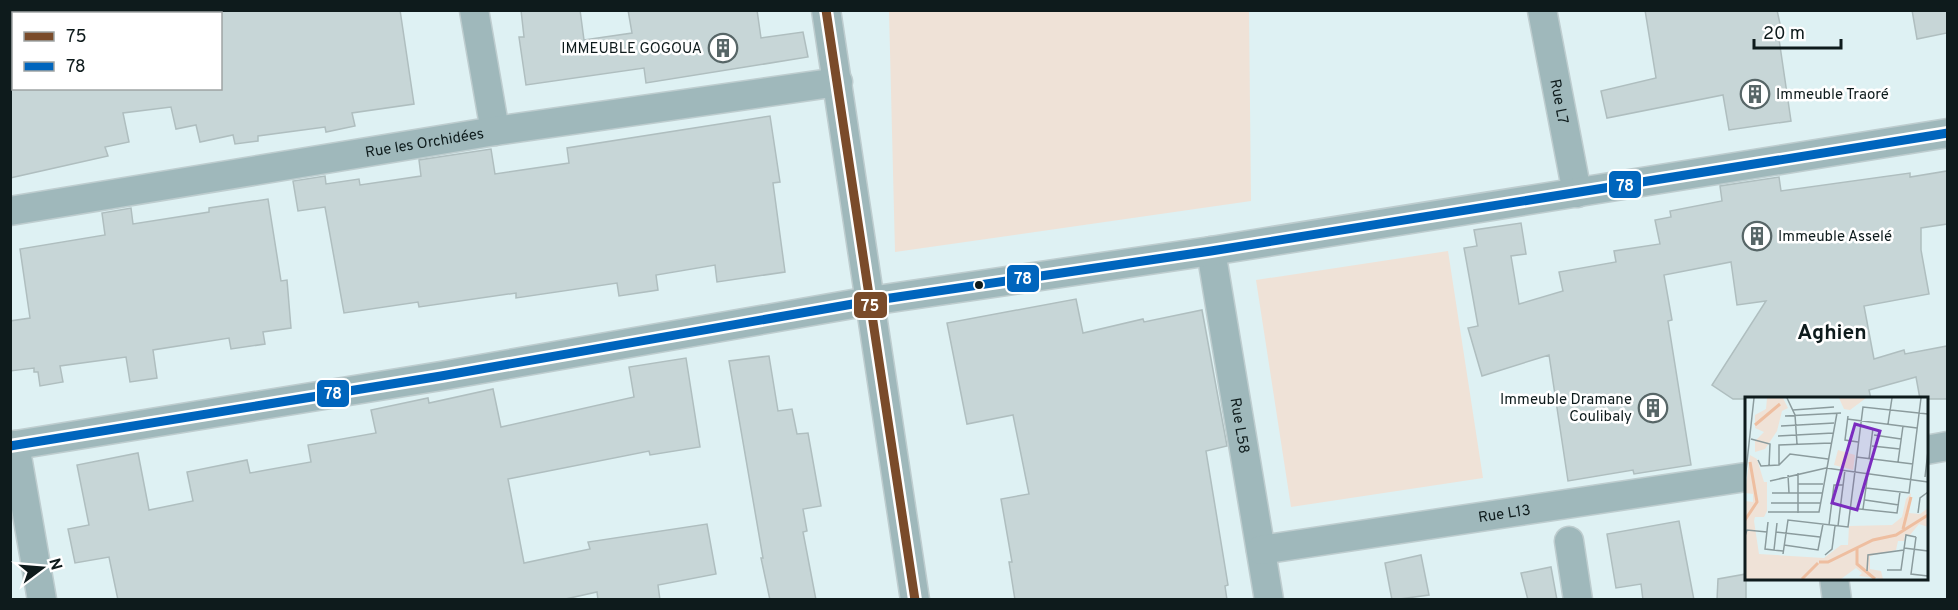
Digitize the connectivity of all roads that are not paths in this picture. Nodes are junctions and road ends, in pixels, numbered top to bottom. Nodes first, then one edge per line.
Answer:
1 (474, 10) edge
2 (826, 10) edge
3 (1542, 10) edge
4 (838, 82) junction
5 (495, 131) junction
6 (1947, 133) edge
7 (1576, 193) junction
8 (10, 211) edge
9 (1211, 251) junction
10 (870, 301) junction
11 (13, 445) edge
12 (1947, 446) edge
13 (1928, 450) edge
14 (1745, 477) edge
15 (1569, 542) dead end
16 (1261, 550) junction
17 (1834, 580) edge
18 (42, 600) edge
19 (915, 600) edge
20 (1269, 600) edge
21 (1578, 600) edge
22 (1837, 600) edge

1 - 5 street
2 - 4 street
3 - 7 street, Rue L7
4 - 5 street, Rue les Orchidées
4 - 10 street
5 - 8 street, Rue les Orchidées
6 - 7 street
7 - 9 street
9 - 10 street
9 - 16 street, Rue L58
10 - 11 street
10 - 19 street
11 - 18 street
12 - 13 street
14 - 16 street, Rue L13
15 - 21 street
16 - 20 street, Rue L58
17 - 22 street

